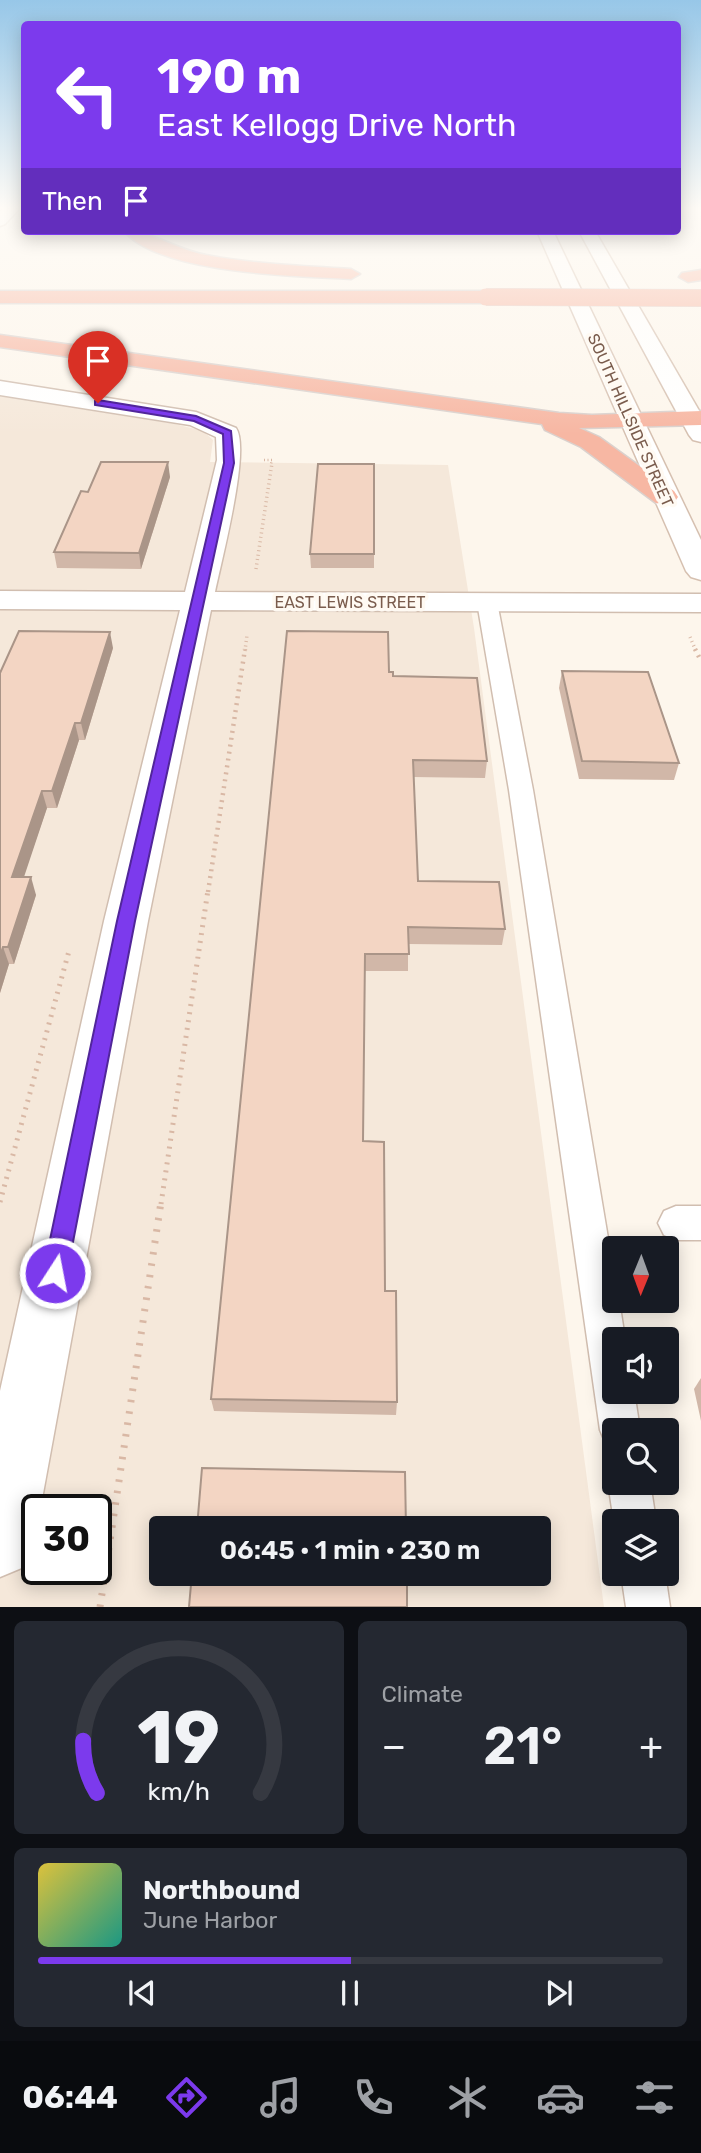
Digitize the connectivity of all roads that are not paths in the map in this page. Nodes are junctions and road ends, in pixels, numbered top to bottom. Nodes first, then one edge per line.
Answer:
1 (569, 284) edge
2 (618, 284) edge
3 (0, 297) edge
4 (701, 298) edge
5 (0, 341) edge
6 (0, 388) edge
7 (510, 414) junction
8 (632, 420) junction
9 (698, 423) edge
10 (665, 497) junction
11 (701, 571) edge
12 (0, 600) edge
13 (198, 601) junction
14 (487, 602) junction
15 (701, 603) edge
16 (604, 1327) edge
17 (0, 1543) edge
18 (645, 1586) edge
19 (649, 1607) edge

1 - 8 street, SOUTH HILLSIDE STREET
2 - 9 street
3 - 4 highway, bridge
5 - 7 highway
6 - 13 street
7 - 8 highway
7 - 10 highway
8 - 9 highway
8 - 10 street, SOUTH HILLSIDE STREET
10 - 11 street, SOUTH HILLSIDE STREET
12 - 13 street, EAST LEWIS STREET
13 - 14 street, EAST LEWIS STREET
13 - 17 street
14 - 15 street, EAST LEWIS STREET
14 - 16 lane
18 - 19 lane

